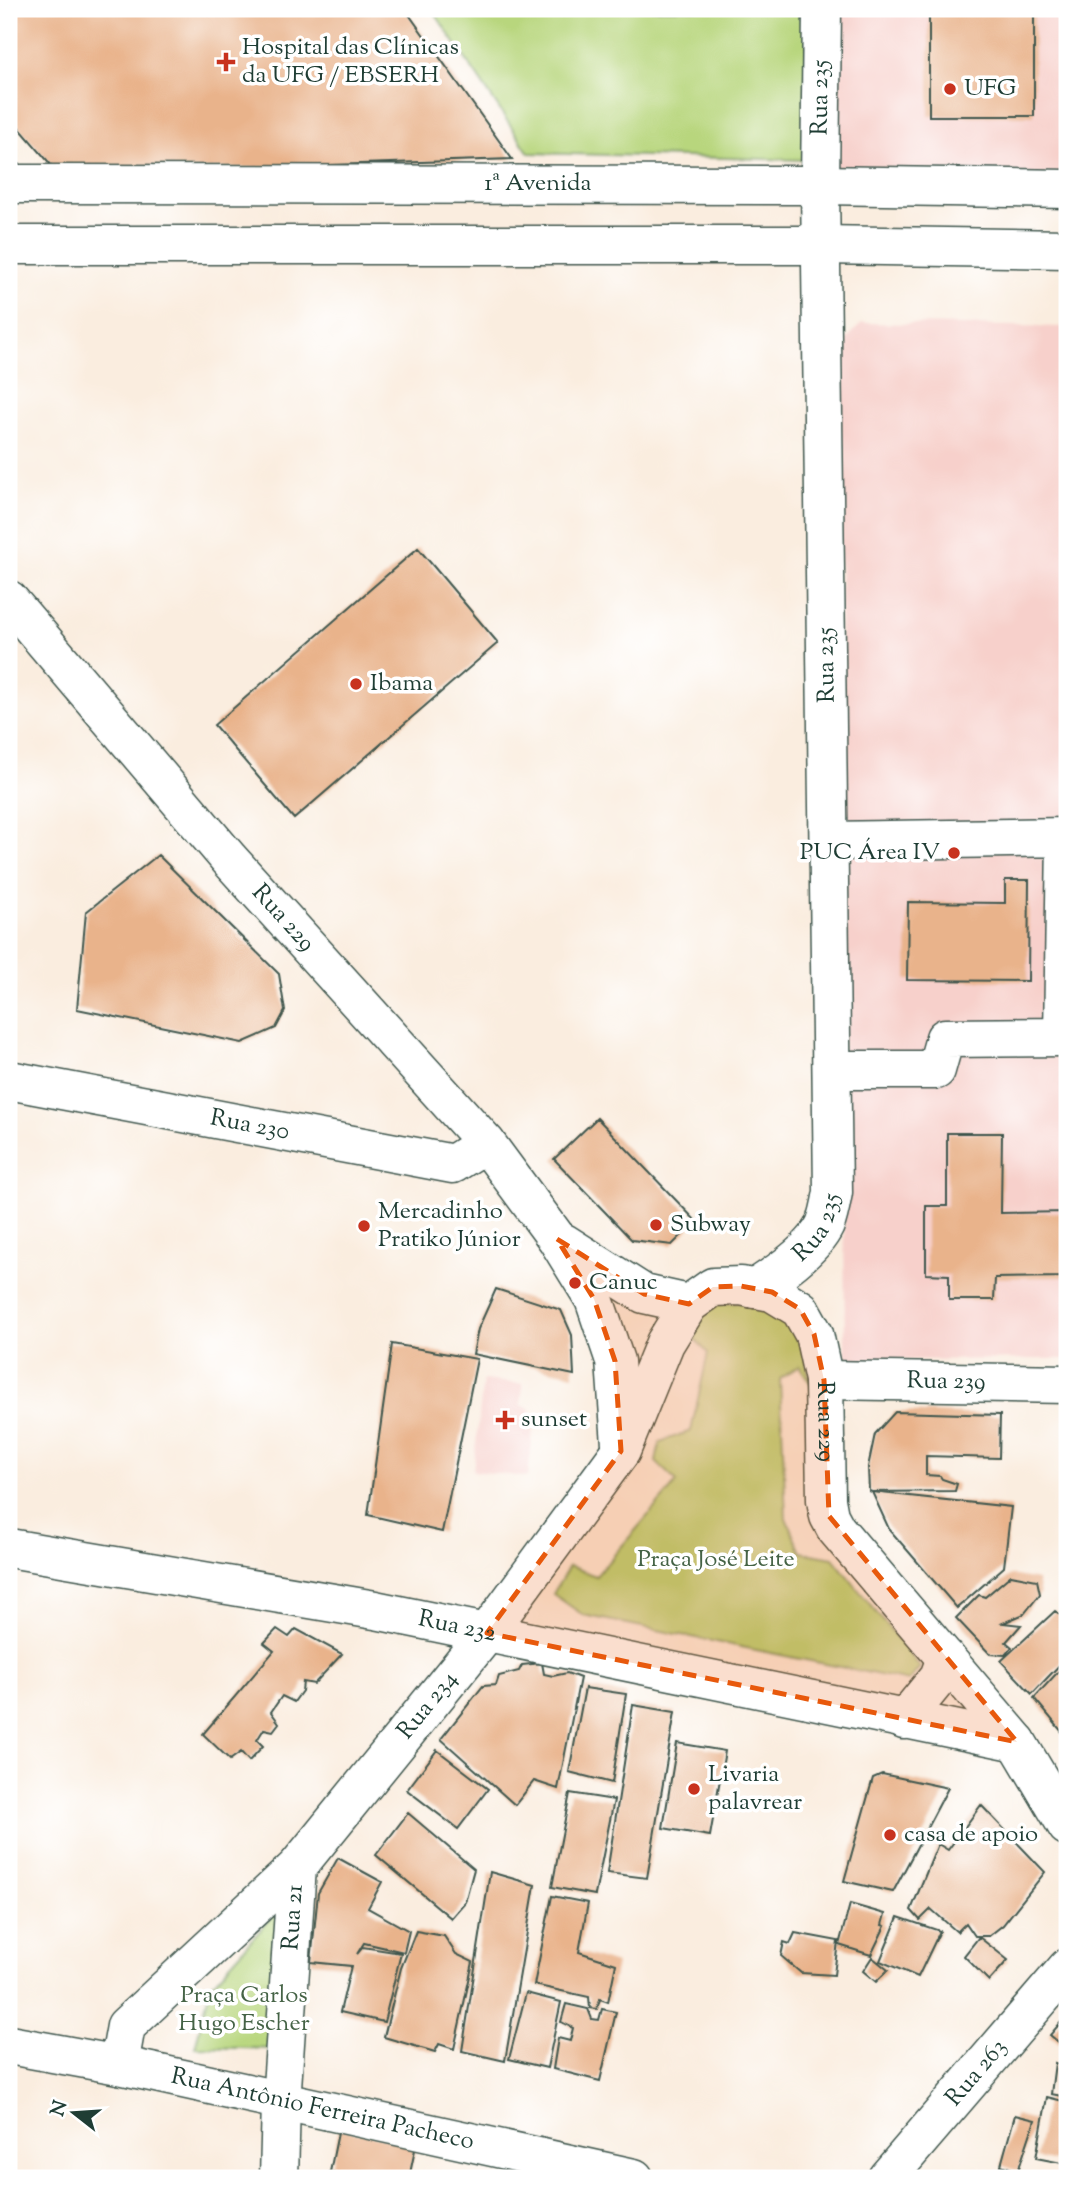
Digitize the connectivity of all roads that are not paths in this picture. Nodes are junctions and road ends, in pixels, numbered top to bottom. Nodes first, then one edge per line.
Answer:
1 (822, 9) edge
2 (9, 184) edge
3 (820, 185) junction
4 (1067, 188) edge
5 (9, 245) edge
6 (821, 245) junction
7 (1067, 249) edge
8 (9, 600) edge
9 (829, 842) junction
10 (832, 1070) junction
11 (9, 1080) edge
12 (485, 1143) junction
13 (557, 1239) junction
14 (754, 1289) junction
15 (689, 1304) junction
16 (824, 1380) junction
17 (1067, 1384) edge
18 (621, 1451) junction
19 (9, 1548) edge
20 (486, 1633) junction
21 (946, 1658) junction
22 (904, 1720) junction
23 (1017, 1742) junction
24 (1067, 1826) edge
25 (297, 1867) junction
26 (1067, 1968) edge
27 (9, 2045) edge
28 (119, 2065) junction
29 (281, 2102) junction
30 (279, 2178) edge
31 (634, 2178) edge
32 (887, 2178) edge

1 - 3 street, Rua 235
2 - 3 street, 1ª Avenida
3 - 4 street, 1ª Avenida
3 - 6 street, Rua 235
5 - 6 street
6 - 7 street
6 - 9 street, Rua 235
8 - 12 street, Rua 229
9 - 10 street, Rua 235
9 - 10 street
10 - 14 street, Rua 235
11 - 12 street, Rua 230
12 - 13 street, Rua 229
13 - 15 street, Rua 229
13 - 18 street, Rua 229
14 - 15 street, Rua 229
14 - 16 street, Rua 229
15 - 18 street, Rua 234
16 - 17 street, Rua 239
16 - 21 street, Rua 229
18 - 20 street, Rua 234
19 - 20 street, Rua 232
20 - 22 street, Rua 232
20 - 25 street, Rua 234
21 - 22 street
21 - 23 street, Rua 229
22 - 23 street, Rua 232
23 - 24 street, Rua 229
25 - 28 street, Rua 234
25 - 29 street, Rua 21
26 - 32 street, Rua 263
27 - 28 street, Rua Antônio Ferreira Pacheco
28 - 29 street, Rua Antônio Ferreira Pacheco
29 - 30 street, Rua 21
29 - 31 street, Rua Antônio Ferreira Pacheco

